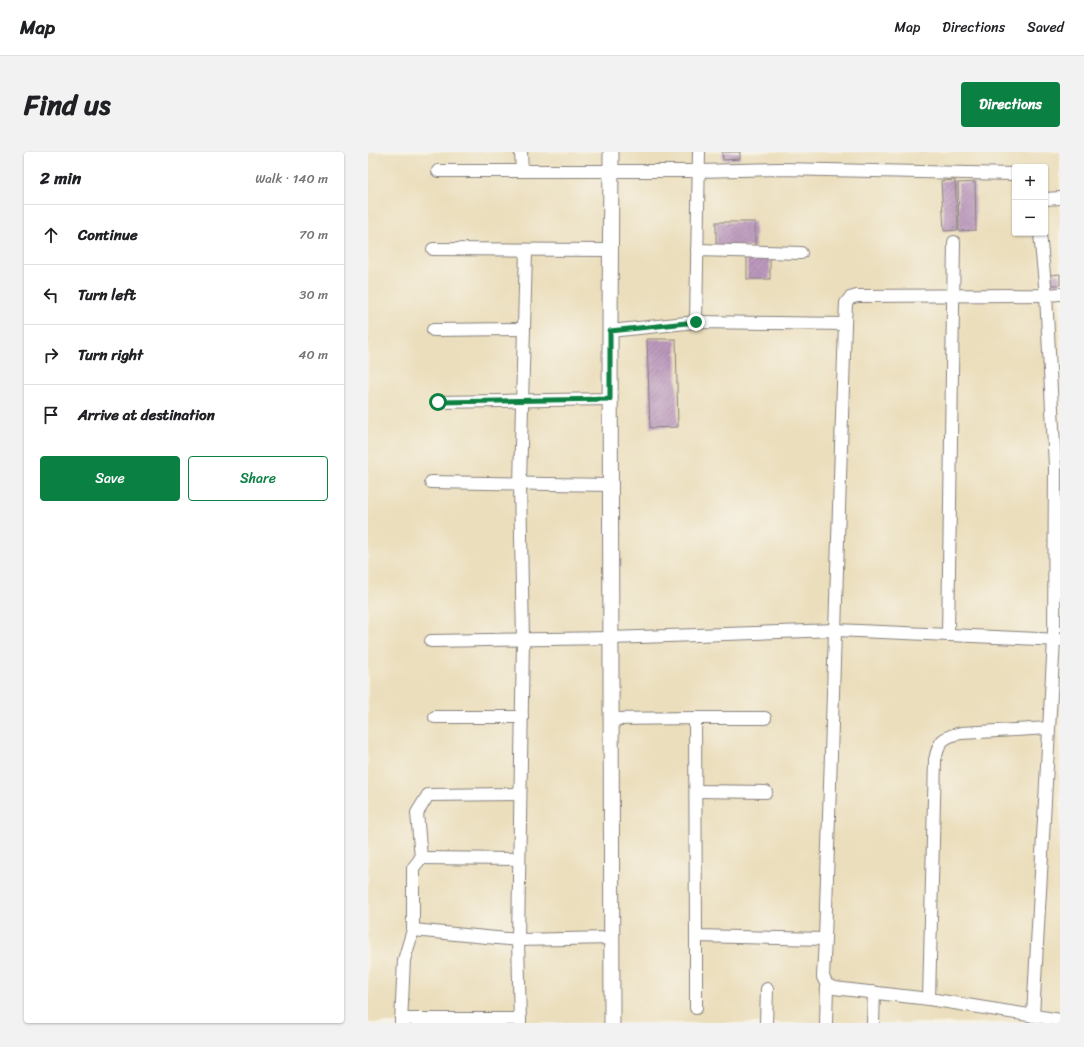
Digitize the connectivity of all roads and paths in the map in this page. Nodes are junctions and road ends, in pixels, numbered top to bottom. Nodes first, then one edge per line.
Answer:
1 (522, 152) edge
2 (612, 152) edge
3 (698, 152) edge
4 (438, 171) dead end
5 (522, 171) junction
6 (612, 171) junction
7 (698, 172) junction
8 (1012, 174) edge
9 (1060, 198) edge
10 (1048, 199) edge
11 (1040, 236) edge
12 (954, 242) dead end
13 (433, 249) dead end
14 (526, 250) junction
15 (611, 250) junction
16 (697, 250) junction
17 (801, 253) dead end
18 (1060, 294) edge
19 (1046, 295) junction
20 (953, 296) junction
21 (696, 322) junction
22 (845, 324) junction
23 (523, 329) junction
24 (433, 330) dead end
25 (610, 331) junction
26 (610, 399) junction
27 (521, 400) junction
28 (438, 402) dead end
29 (431, 482) dead end
30 (520, 484) junction
31 (611, 485) junction
32 (836, 630) junction
33 (948, 635) junction
34 (611, 638) junction
35 (523, 640) junction
36 (1057, 640) edge
37 (431, 641) dead end
38 (435, 717) dead end
39 (522, 717) junction
40 (695, 718) junction
41 (764, 718) dead end
42 (612, 719) junction
43 (1049, 728) junction
44 (696, 791) junction
45 (766, 792) dead end
46 (520, 794) junction
47 (421, 858) junction
48 (519, 859) junction
49 (413, 930) junction
50 (696, 936) junction
51 (611, 938) junction
52 (825, 939) junction
53 (518, 940) junction
54 (826, 985) junction
55 (767, 989) dead end
56 (874, 992) junction
57 (929, 999) junction
58 (696, 1008) dead end
59 (1033, 1016) junction
60 (1060, 1020) edge
61 (401, 1021) edge
62 (520, 1021) edge
63 (612, 1023) edge
64 (766, 1023) edge
65 (826, 1023) edge
66 (873, 1023) edge

1 - 5 street
2 - 6 street
3 - 7 street
4 - 5 street
5 - 6 street
6 - 7 street
6 - 15 street
7 - 8 street
7 - 16 street
9 - 10 street
11 - 19 street
12 - 20 street
13 - 14 street
14 - 15 street
14 - 23 street
15 - 25 street
16 - 17 street
16 - 21 street
18 - 19 street
19 - 20 street
19 - 36 street
20 - 22 street
20 - 33 street
21 - 22 street
21 - 25 street
22 - 32 street
23 - 24 street
23 - 27 street
25 - 26 street
26 - 27 street
26 - 31 street
27 - 28 street
27 - 30 street
29 - 30 street
30 - 31 street
30 - 35 street
31 - 34 street
32 - 33 street
32 - 34 street
32 - 52 street
33 - 36 street
34 - 35 street
34 - 42 street
35 - 37 street
35 - 39 street
36 - 43 street
38 - 39 street
39 - 46 street
40 - 41 street
40 - 42 street
40 - 44 street
42 - 51 street
43 - 57 street
43 - 59 street
44 - 45 street
44 - 50 street
46 - 47 street
46 - 48 street
47 - 48 street
47 - 49 street
48 - 53 street
49 - 53 street
49 - 61 street
50 - 52 street
50 - 58 street
51 - 53 street
51 - 63 street
52 - 54 street
53 - 62 street
54 - 56 street
54 - 65 street
55 - 64 street
56 - 57 street
56 - 66 street
57 - 59 street
59 - 60 street
61 - 62 street

